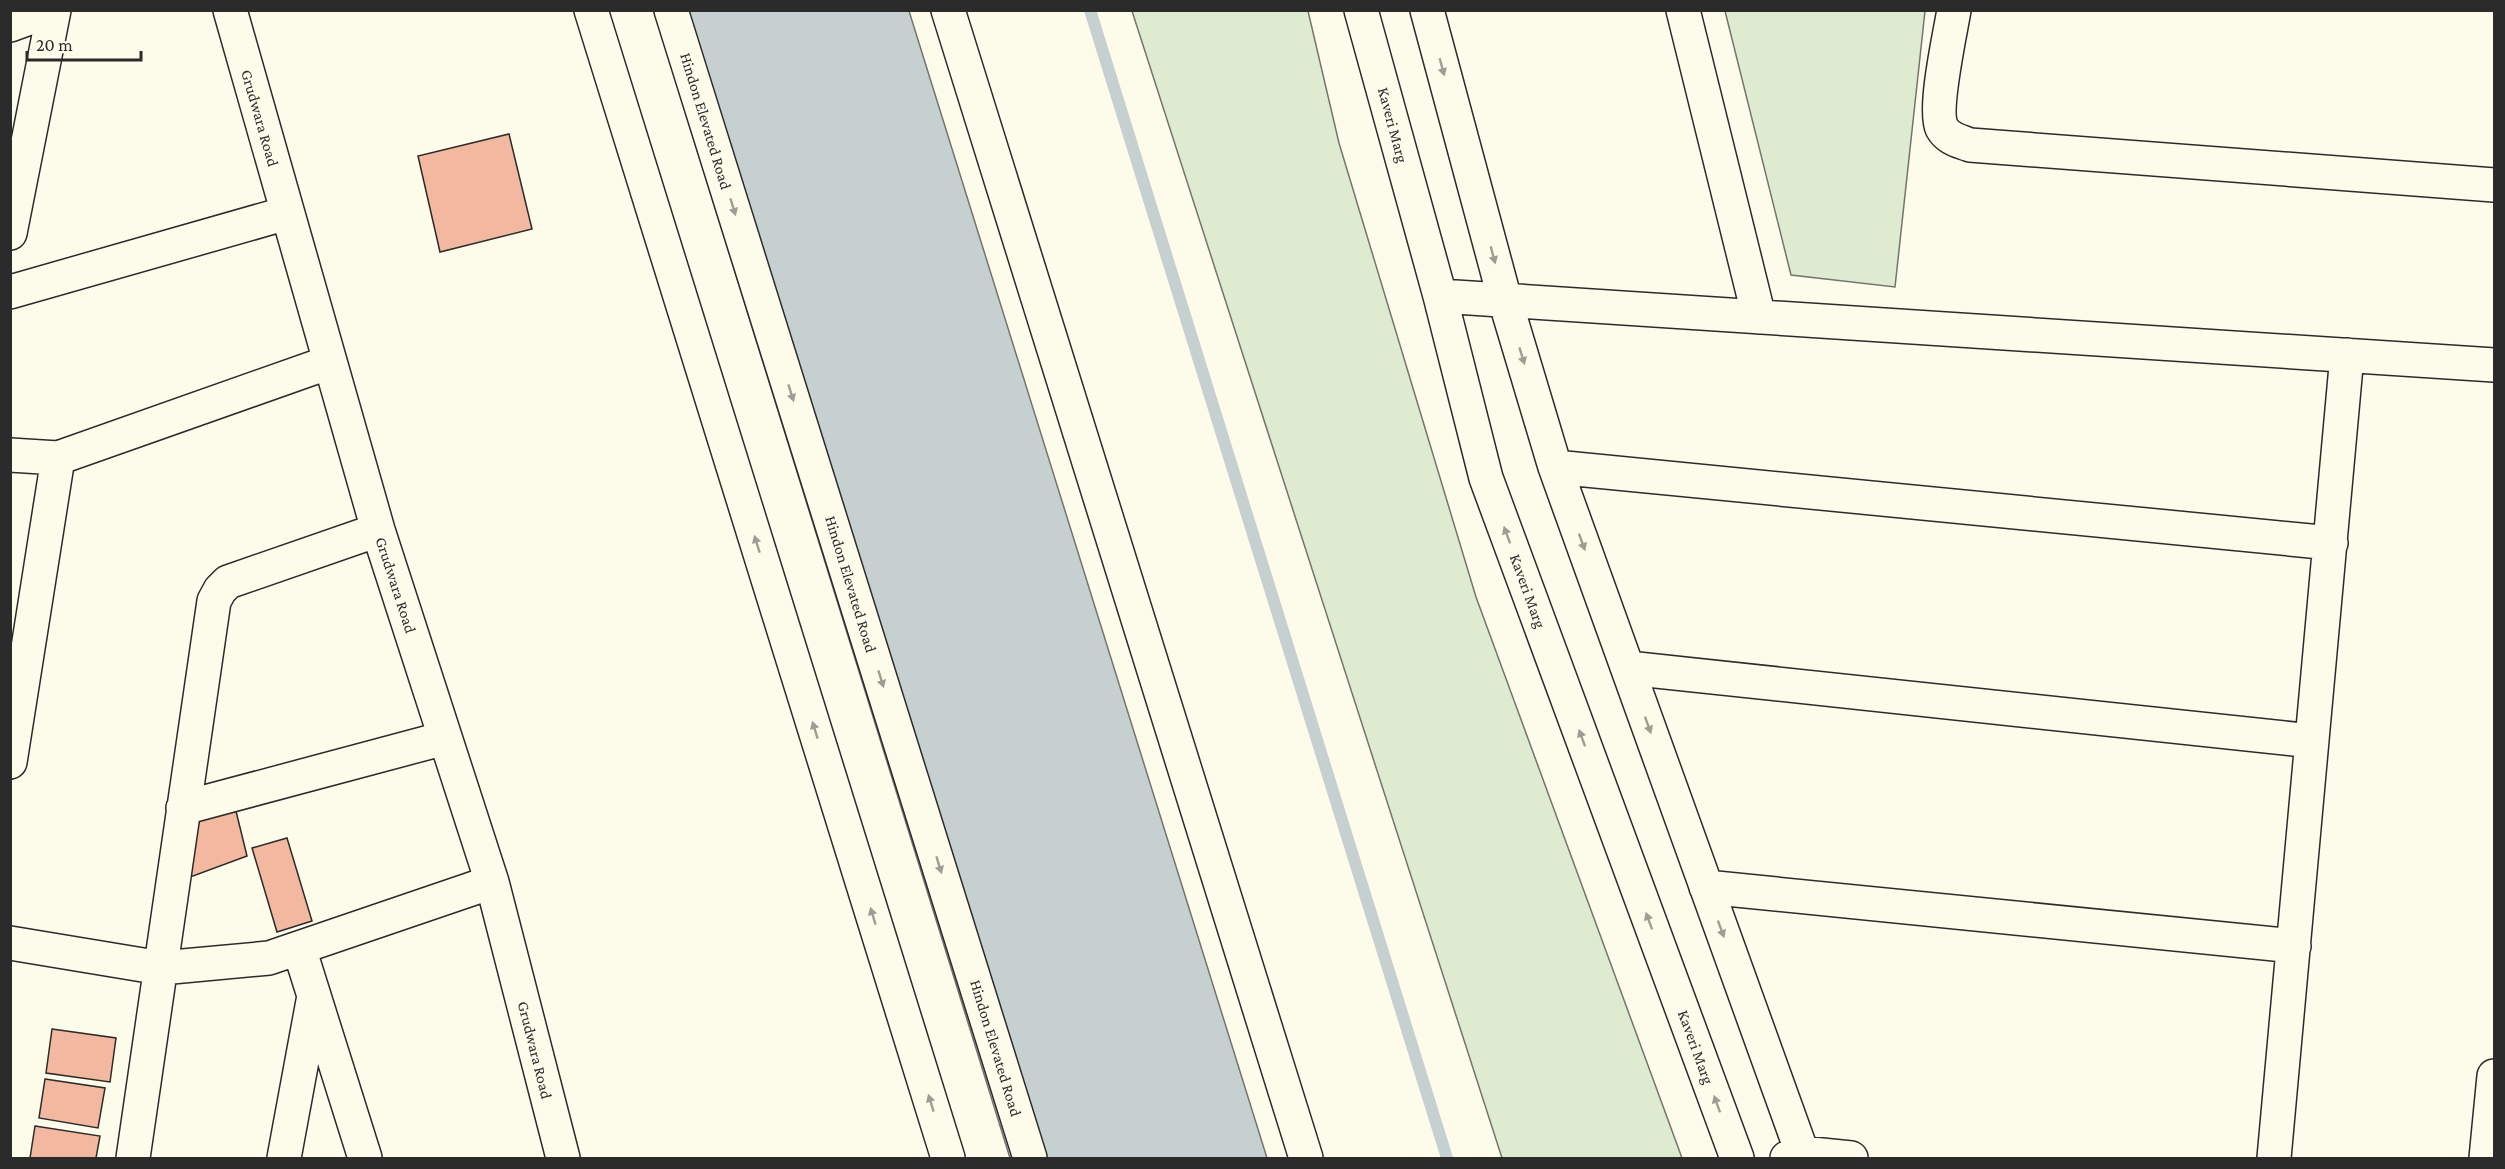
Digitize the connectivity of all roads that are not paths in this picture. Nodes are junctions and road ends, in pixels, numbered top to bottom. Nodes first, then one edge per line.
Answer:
1 (53, 10) edge
2 (230, 10) edge
3 (591, 10) edge
4 (672, 10) edge
5 (948, 10) edge
6 (1361, 10) edge
7 (1427, 10) edge
8 (1683, 10) edge
9 (1954, 10) edge
10 (10, 25) edge
11 (2494, 185) edge
12 (287, 213) junction
13 (10, 233) edge
14 (10, 292) edge
15 (1440, 296) junction
16 (1505, 300) junction
17 (1759, 317) junction
18 (2348, 355) junction
19 (330, 362) junction
20 (2494, 365) edge
21 (10, 455) edge
22 (58, 458) junction
23 (1555, 467) junction
24 (378, 530) junction
25 (2331, 543) junction
26 (1628, 668) junction
27 (445, 738) junction
28 (2312, 741) junction
29 (10, 762) edge
30 (183, 808) junction
31 (492, 882) junction
32 (1706, 887) junction
33 (10, 943) edge
34 (2294, 946) junction
35 (299, 948) junction
36 (161, 968) junction
37 (314, 995) junction
38 (2494, 1076) edge
39 (1798, 1157) edge
40 (133, 1158) edge
41 (284, 1158) edge
42 (365, 1158) edge
43 (563, 1158) edge
44 (948, 1158) edge
45 (1030, 1158) edge
46 (1306, 1158) edge
47 (1737, 1158) edge
48 (1851, 1158) edge
49 (2274, 1158) edge
50 (2486, 1158) edge

1 - 10 main road
1 - 13 main road
2 - 12 main road, Grudwara Road
44 -> 3 main road
4 -> 45 main road, Hindon Elevated Road
5 - 46 main road
6 - 15 main road, Kaveri Marg
7 -> 16 main road
8 - 17 main road
9 - 11 main road
12 - 14 main road
12 - 19 main road, Grudwara Road
15 - 16 main road
47 -> 15 main road, Kaveri Marg
16 - 17 main road
16 -> 23 main road
17 - 18 main road
18 - 20 main road
18 - 25 main road
19 - 22 main road
19 - 24 main road, Grudwara Road
21 - 22 main road
22 - 29 main road
23 - 25 main road
23 -> 26 main road
24 - 27 main road, Grudwara Road
24 - 30 main road
25 - 28 main road
26 - 28 main road
26 -> 32 main road
27 - 30 main road
27 - 31 main road, Grudwara Road
28 - 34 main road
30 - 36 main road
31 - 35 main road
31 - 43 main road, Grudwara Road
32 - 34 main road
32 -> 39 main road
33 - 36 main road
34 - 49 main road
35 - 36 main road
35 - 37 main road
36 - 40 main road
37 - 41 main road
37 - 42 main road
38 - 50 main road
39 - 48 main road

